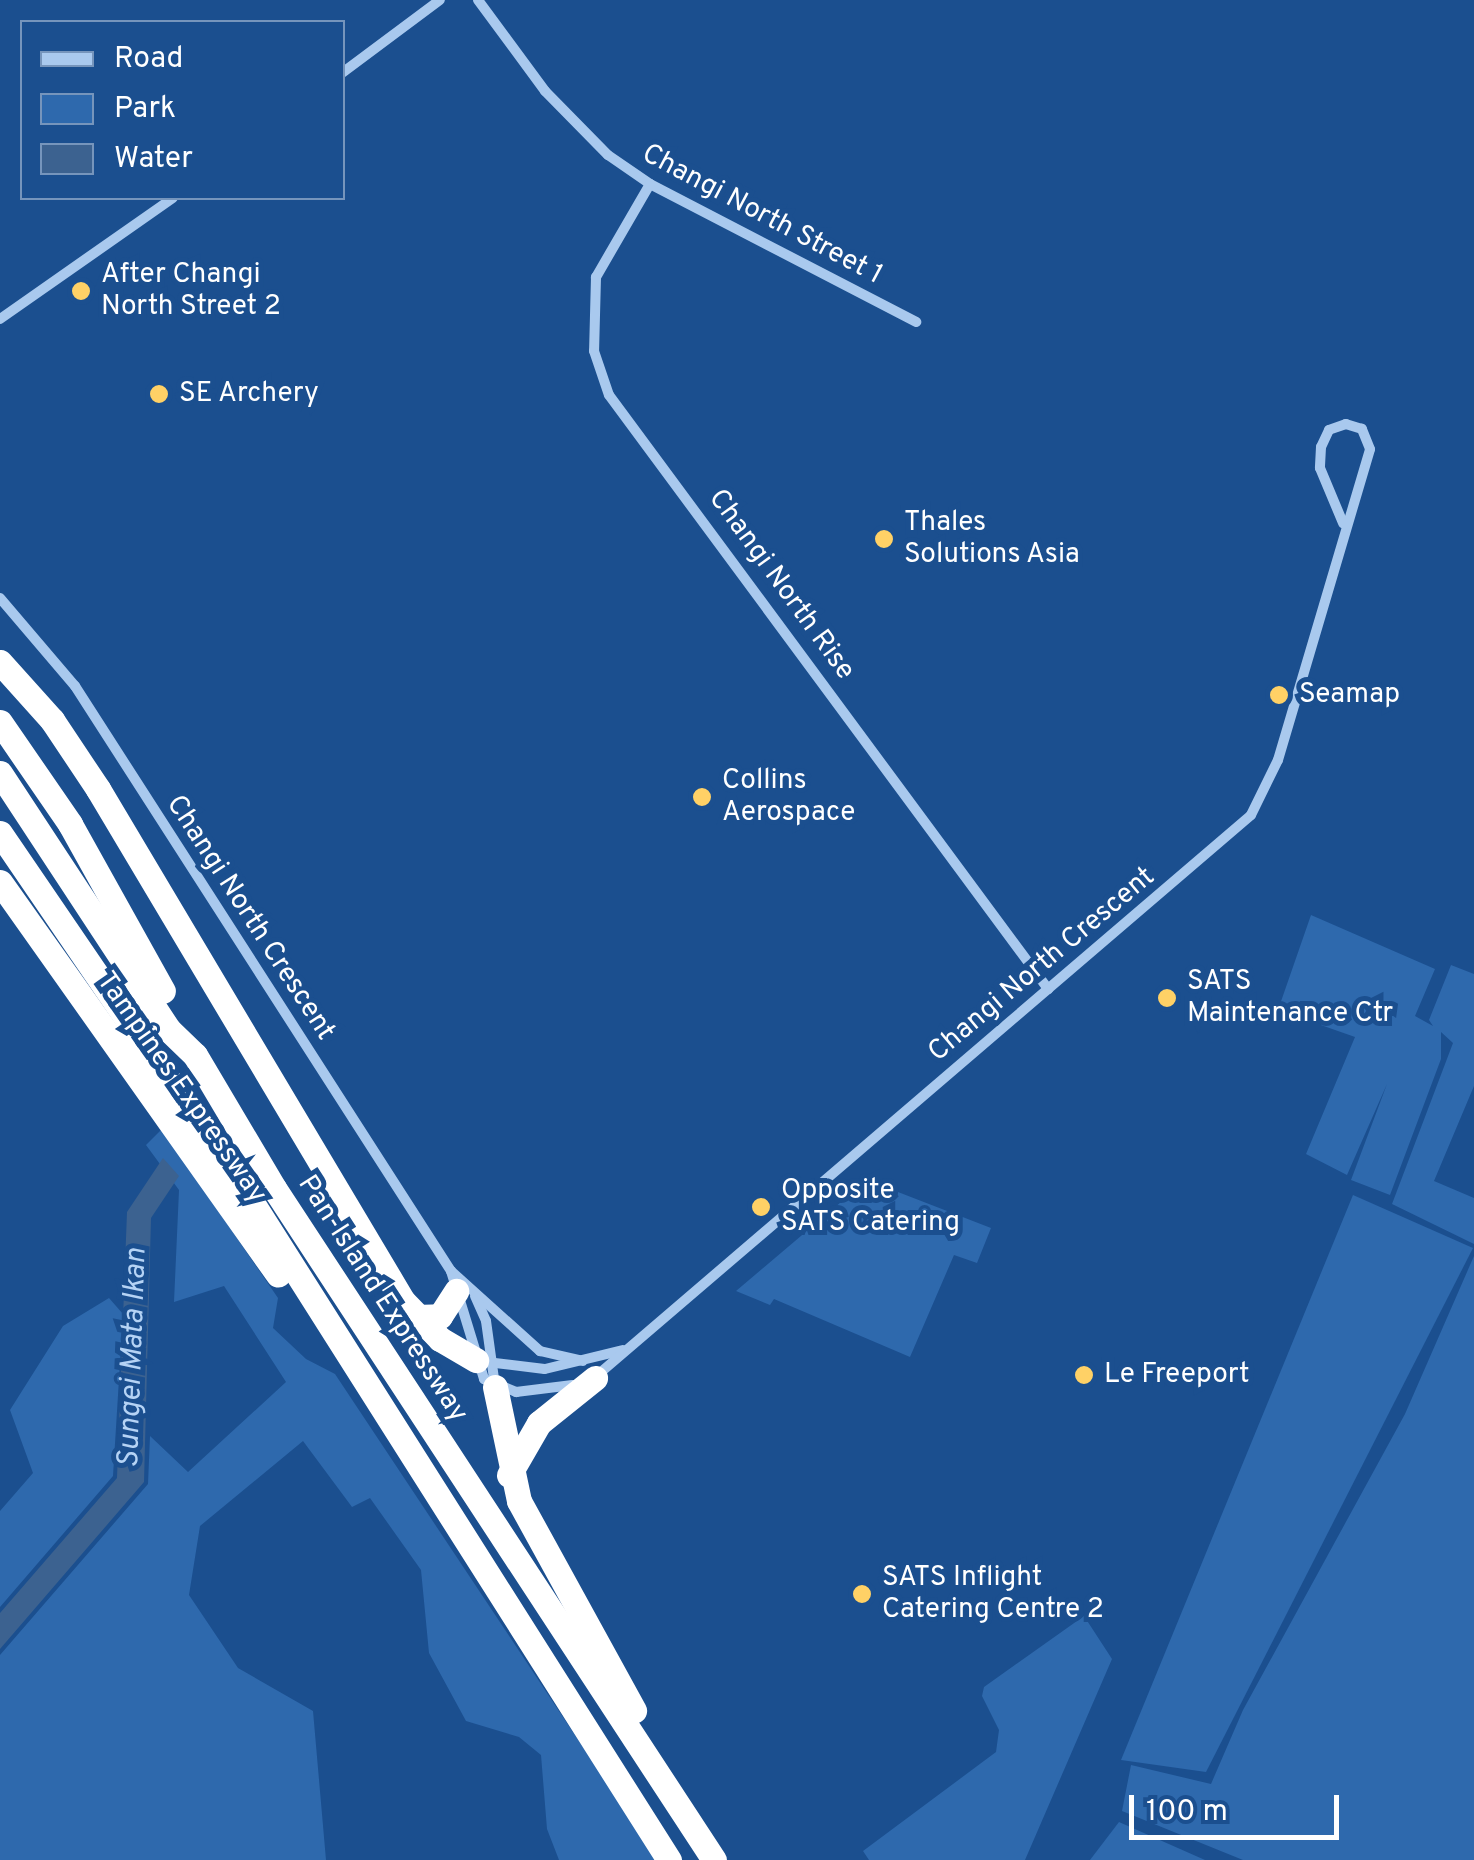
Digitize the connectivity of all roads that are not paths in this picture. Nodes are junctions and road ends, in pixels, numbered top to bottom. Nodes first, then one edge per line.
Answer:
1 (440, 0) edge
2 (478, 0) edge
3 (345, 71) edge
4 (650, 184) junction
5 (170, 200) edge
6 (0, 319) edge
7 (916, 322) dead end
8 (1342, 523) junction
9 (0, 598) edge
10 (0, 662) edge
11 (0, 722) edge
12 (0, 773) edge
13 (0, 833) edge
14 (0, 882) edge
15 (0, 905) edge
16 (42, 944) junction
17 (1048, 989) junction
18 (195, 1056) junction
19 (458, 1281) junction
20 (416, 1317) junction
21 (322, 1321) junction
22 (629, 1348) junction
23 (589, 1369) junction
24 (488, 1370) junction
25 (509, 1474) junction
26 (669, 1860) edge
27 (714, 1860) edge

1 - 3 street
2 - 4 street, Changi North Street 1
4 - 7 street, Changi North Street 1
4 - 17 street, Changi North Rise
5 - 6 street
8 - 8 street, Changi North Crescent
8 - 17 street, Changi North Crescent
9 - 19 street, Changi North Crescent
10 - 20 highway
11 - 18 highway
12 - 18 highway, Pan-Island Expressway
13 - 21 highway, Pan-Island Expressway
14 - 16 highway, Tampines Expressway
15 - 16 highway
16 - 21 highway, Tampines Expressway
17 - 22 street, Changi North Crescent
18 - 27 highway, Pan-Island Expressway
19 - 20 highway
19 - 23 street, Changi North Crescent
19 - 24 street, Changi North Crescent
19 - 24 street, Changi North Crescent
20 - 24 highway
21 - 26 highway, Pan-Island Expressway
22 - 23 street, Changi North Crescent
22 - 23 street, Changi North Crescent
23 - 24 street, Changi North Crescent
23 - 24 street, Changi North Crescent
23 - 25 highway
24 - 25 highway
25 - 27 highway

